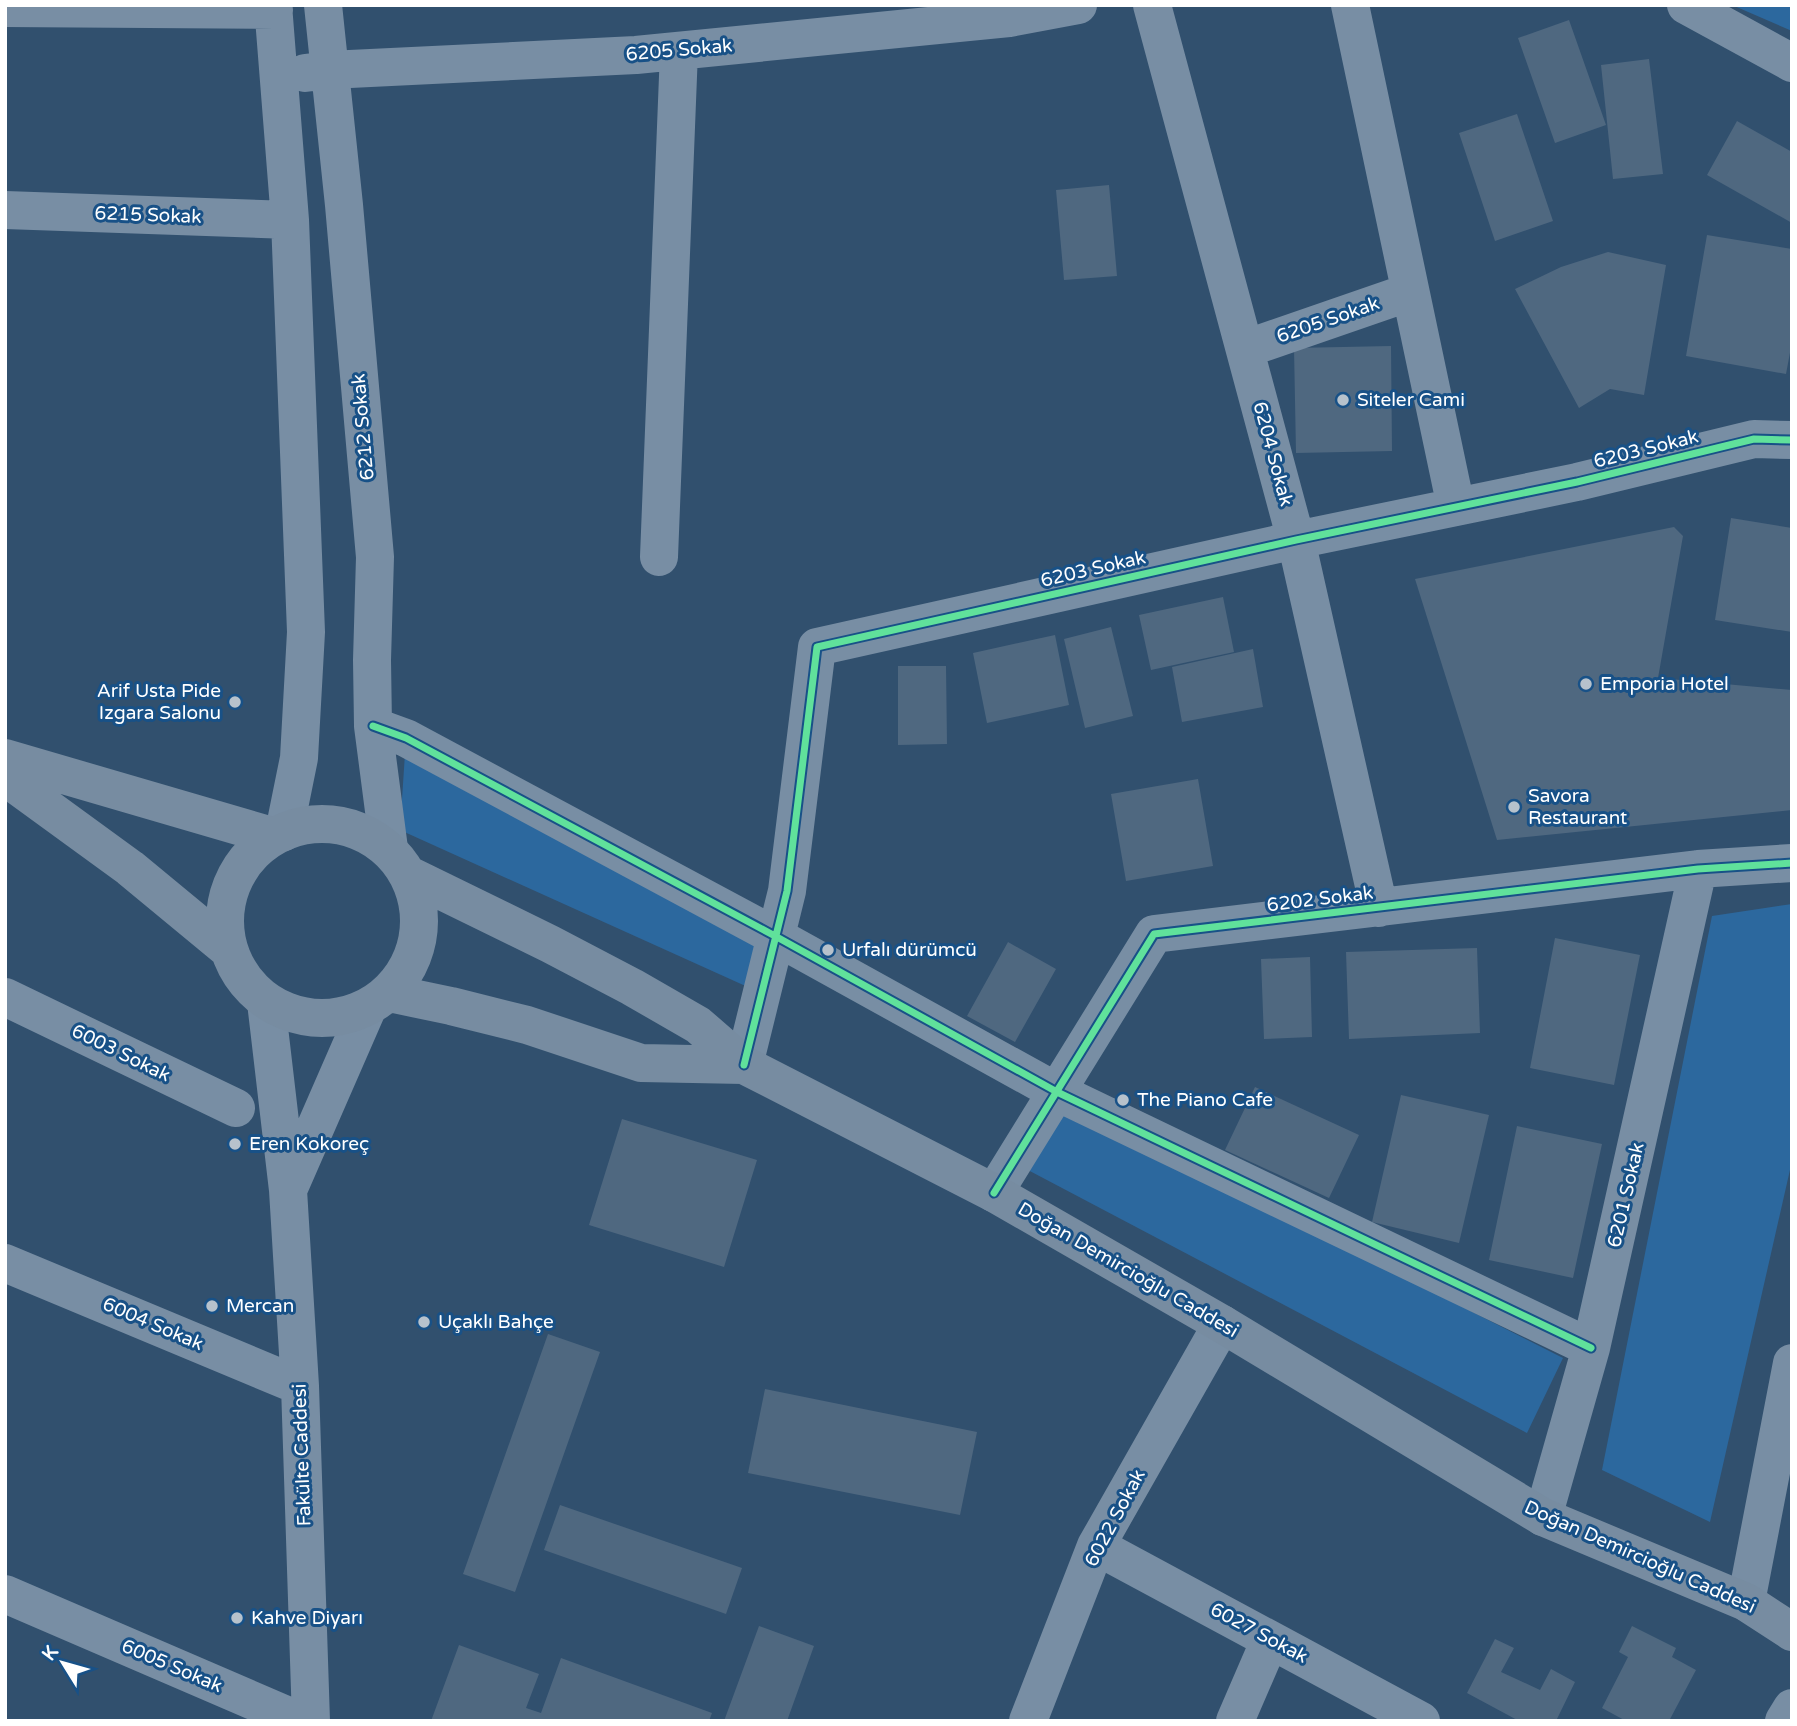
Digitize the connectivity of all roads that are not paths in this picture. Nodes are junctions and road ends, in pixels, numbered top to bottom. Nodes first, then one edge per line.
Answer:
1 (323, 5) edge
2 (1078, 5) edge
3 (1152, 5) edge
4 (1350, 5) edge
5 (1686, 5) edge
6 (5, 8) edge
7 (273, 8) edge
8 (1008, 12) edge
9 (679, 51) junction
10 (1792, 63) edge
11 (329, 70) junction
12 (279, 78) junction
13 (5, 210) edge
14 (290, 220) junction
15 (1410, 292) junction
16 (1245, 349) junction
17 (1792, 440) edge
18 (1456, 507) junction
19 (1296, 540) junction
20 (659, 557) dead end
21 (373, 726) junction
22 (5, 758) edge
23 (5, 777) edge
24 (278, 834) junction
25 (399, 862) junction
26 (1792, 863) edge
27 (1698, 869) junction
28 (1379, 908) junction
29 (775, 936) junction
30 (228, 949) junction
31 (5, 998) edge
32 (378, 1000) junction
33 (267, 1002) junction
34 (744, 1065) junction
35 (1057, 1092) junction
36 (236, 1108) dead end
37 (288, 1190) junction
38 (994, 1193) junction
39 (5, 1263) edge
40 (1222, 1324) junction
41 (1591, 1348) junction
42 (1792, 1363) edge
43 (300, 1386) junction
44 (1543, 1517) junction
45 (1096, 1546) junction
46 (5, 1594) edge
47 (1746, 1602) junction
48 (1792, 1632) edge
49 (1270, 1640) junction
50 (1792, 1708) edge
51 (300, 1721) edge
52 (311, 1721) edge
53 (1028, 1721) edge
54 (1235, 1721) edge
55 (1421, 1721) edge
56 (1784, 1721) edge

1 - 11 street, 6212 Sokak
2 - 8 street, 6205 Sokak
3 - 16 street, 6204 Sokak
4 - 15 street
5 - 10 street
6 - 7 street
7 - 12 street
8 - 9 street, 6205 Sokak
9 - 11 street, 6205 Sokak
9 - 20 street
11 - 12 street, 6205 Sokak
11 - 21 street, 6212 Sokak
12 - 14 street
13 - 14 street, 6215 Sokak
14 - 24 street
15 - 16 street, 6205 Sokak
15 - 18 street
16 - 19 street, 6204 Sokak
17 - 18 street, 6203 Sokak
18 - 19 street, 6203 Sokak
19 - 28 street, 6204 Sokak
19 - 29 street, 6203 Sokak
21 - 25 street, 6212 Sokak
21 - 29 street
22 - 24 main road
23 - 30 main road
24 - 25 main road
24 - 30 main road
25 - 32 main road
25 - 34 main road
26 - 27 street, 6202 Sokak
27 - 28 street, 6202 Sokak
27 - 41 street, 6201 Sokak
28 - 35 street, 6202 Sokak
29 - 34 street, 6203 Sokak
29 - 35 street
30 - 33 main road
31 - 36 street, 6003 Sokak
32 - 33 main road
32 - 34 main road, Doğan Demircioğlu Caddesi
32 - 37 street, Fakülte Caddesi
33 - 37 street, Fakülte Caddesi
34 - 38 main road, Doğan Demircioğlu Caddesi
35 - 38 street, 6202 Sokak
35 - 41 street
37 - 43 street, Fakülte Caddesi
38 - 40 main road, Doğan Demircioğlu Caddesi
39 - 43 street, 6004 Sokak
40 - 44 main road, Doğan Demircioğlu Caddesi
40 - 45 street, 6022 Sokak
41 - 44 street, 6201 Sokak
42 - 47 street
43 - 52 street, Fakülte Caddesi
44 - 47 main road, Doğan Demircioğlu Caddesi
45 - 49 street, 6027 Sokak
45 - 53 street, 6022 Sokak
46 - 51 street, 6005 Sokak
47 - 48 main road, Doğan Demircioğlu Caddesi
49 - 54 street
49 - 55 street, 6027 Sokak
50 - 56 street

